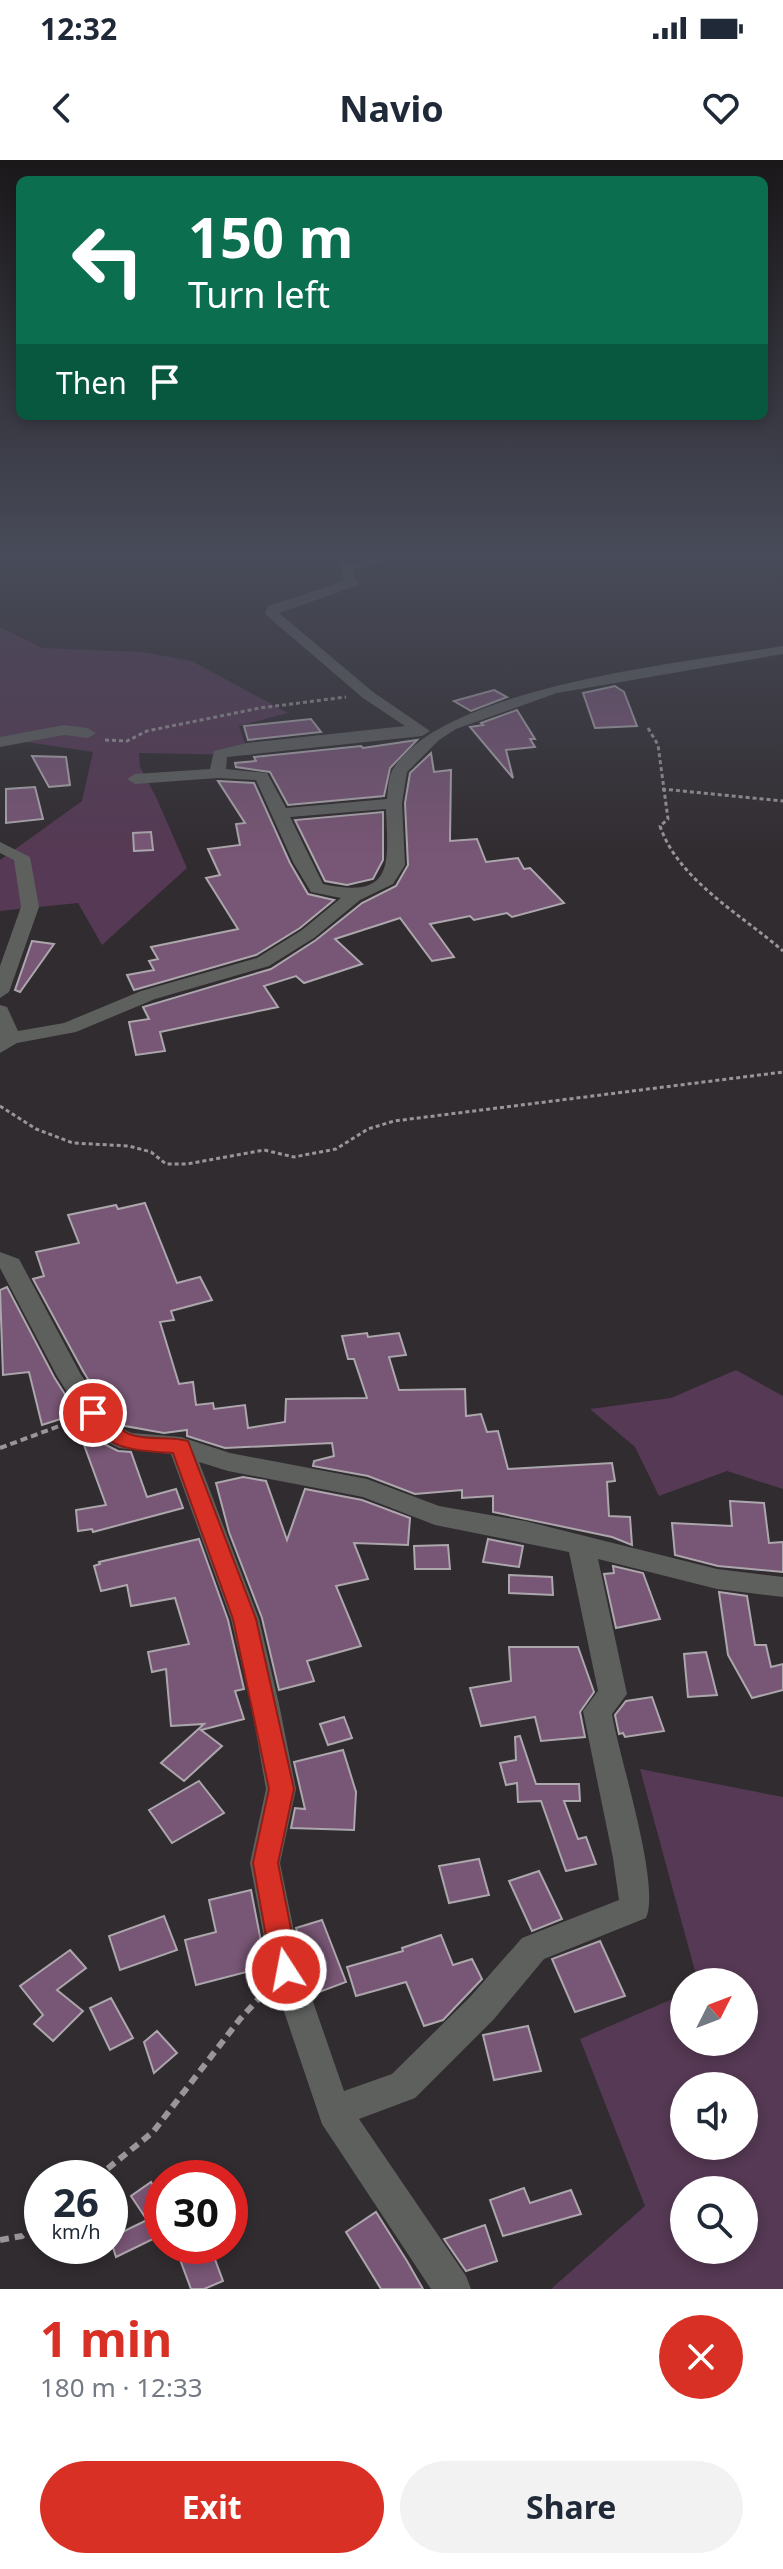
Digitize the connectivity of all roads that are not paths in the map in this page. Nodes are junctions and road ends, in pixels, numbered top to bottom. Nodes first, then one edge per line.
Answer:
1 (322, 657) edge
2 (740, 657) edge
3 (88, 733) road end
4 (426, 733) junction
5 (0, 742) edge
6 (218, 773) junction
7 (135, 779) dead end
8 (394, 803) junction
9 (282, 813) junction
10 (0, 847) edge
11 (354, 896) junction
12 (0, 992) edge
13 (0, 1011) edge
14 (6, 1043) edge
15 (0, 1259) edge
16 (181, 1446) junction
17 (581, 1546) junction
18 (783, 1587) edge
19 (334, 2112) junction
20 (453, 2289) edge

1 - 4 street
2 - 4 street
3 - 5 street
4 - 6 street
4 - 8 street
6 - 7 street
6 - 9 street
8 - 9 street
8 - 11 street
9 - 11 street
10 - 12 street
11 - 14 street
13 - 14 street
15 - 16 street
16 - 17 street
16 - 19 street
17 - 18 street
17 - 19 street
19 - 20 street

